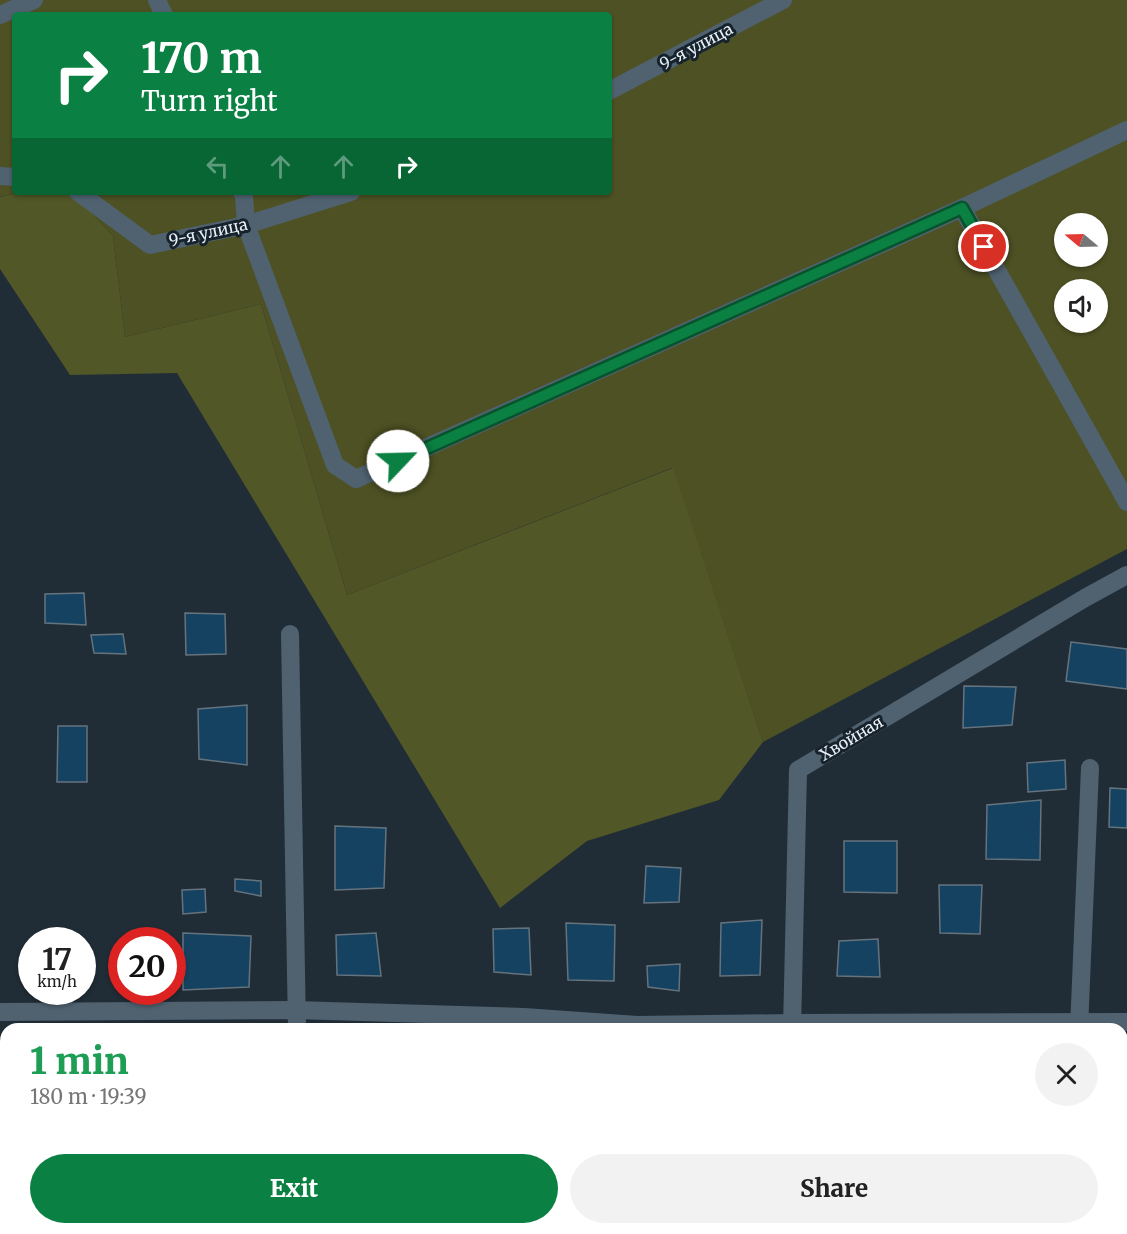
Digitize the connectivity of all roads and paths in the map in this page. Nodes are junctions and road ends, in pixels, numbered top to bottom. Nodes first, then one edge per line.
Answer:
1 (34, 0) edge
2 (783, 0) edge
3 (0, 15) edge
4 (612, 89) edge
5 (1127, 130) edge
6 (82, 195) edge
7 (244, 195) edge
8 (341, 195) edge
9 (962, 208) junction
10 (246, 225) junction
11 (1127, 502) edge
12 (1127, 575) edge
13 (290, 634) dead end
14 (1090, 768) dead end
15 (295, 1010) junction
16 (0, 1011) edge
17 (1127, 1022) edge
18 (296, 1023) edge
19 (524, 1023) edge
20 (792, 1023) edge
21 (1079, 1023) edge
22 (1111, 1023) edge

1 - 3 street
2 - 4 street, 9-я улица
5 - 9 street
6 - 10 street, 9-я улица
7 - 10 street
8 - 10 street, 9-я улица
9 - 10 street
9 - 11 street
12 - 20 street, Хвойная
13 - 15 street
14 - 21 street
15 - 16 street
15 - 18 street
15 - 19 street
17 - 22 street

